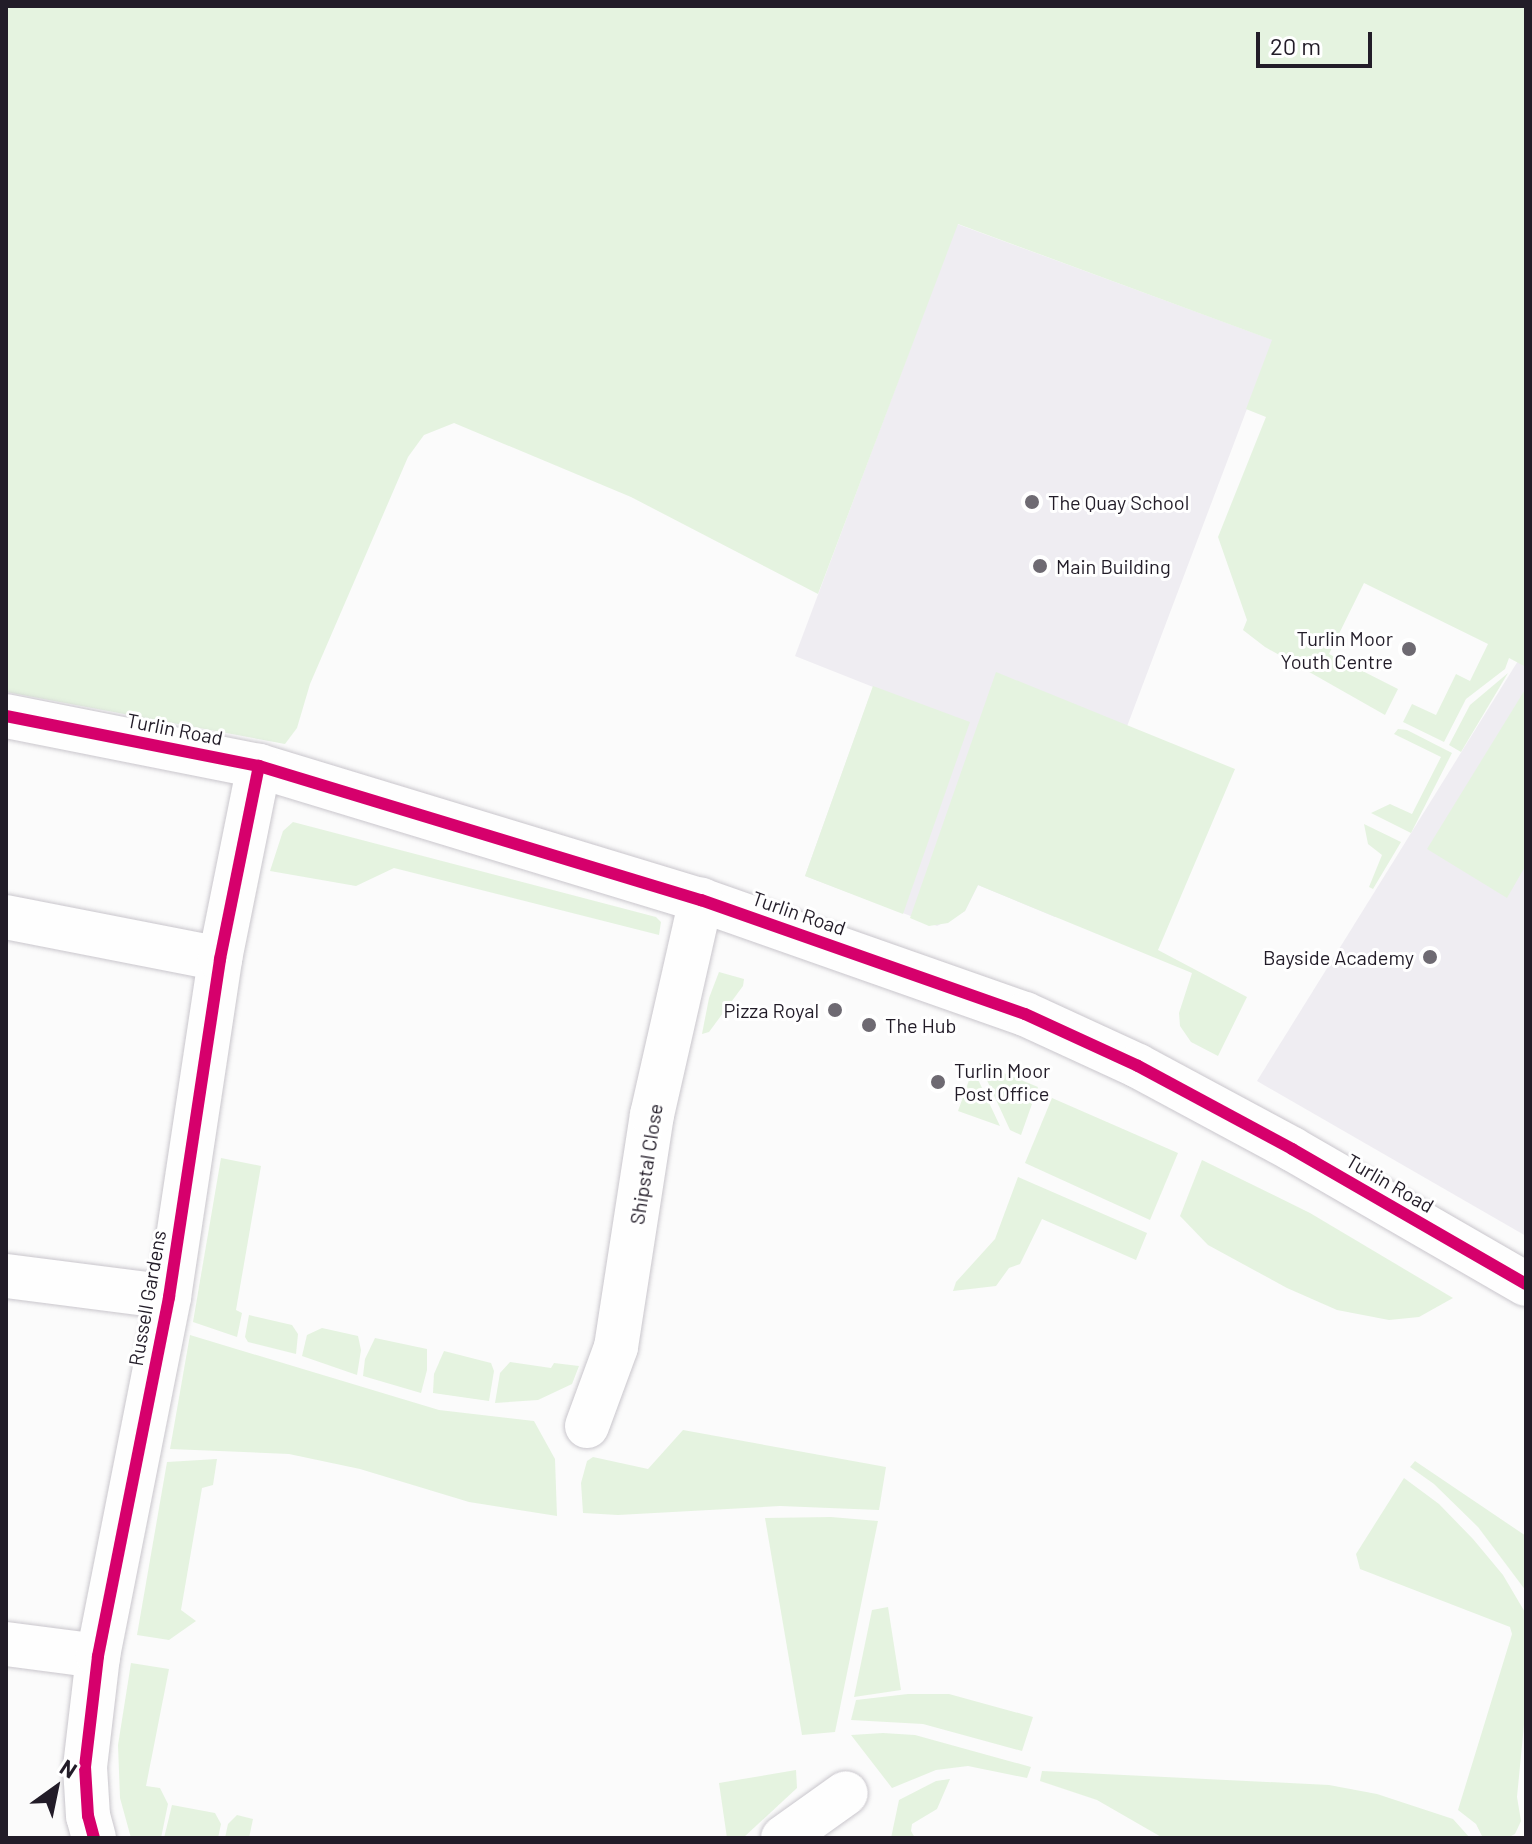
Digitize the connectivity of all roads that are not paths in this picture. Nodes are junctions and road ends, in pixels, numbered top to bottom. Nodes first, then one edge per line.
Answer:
1 (6, 716) edge
2 (259, 766) junction
3 (701, 900) junction
4 (6, 917) edge
5 (220, 959) junction
6 (6, 1276) edge
7 (1526, 1284) edge
8 (169, 1297) junction
9 (587, 1426) dead end
10 (6, 1644) edge
11 (98, 1656) junction
12 (846, 1793) dead end
13 (94, 1838) edge
14 (783, 1838) edge

1 - 2 street, Turlin Road
2 - 3 street, Turlin Road
2 - 5 street, Russell Gardens
3 - 7 street, Turlin Road
3 - 9 street, Shipstal Close
4 - 5 street
5 - 8 street, Russell Gardens
6 - 8 street, Russell Gardens
8 - 11 street, Russell Gardens
10 - 11 street
11 - 13 street, Russell Gardens
12 - 14 street

